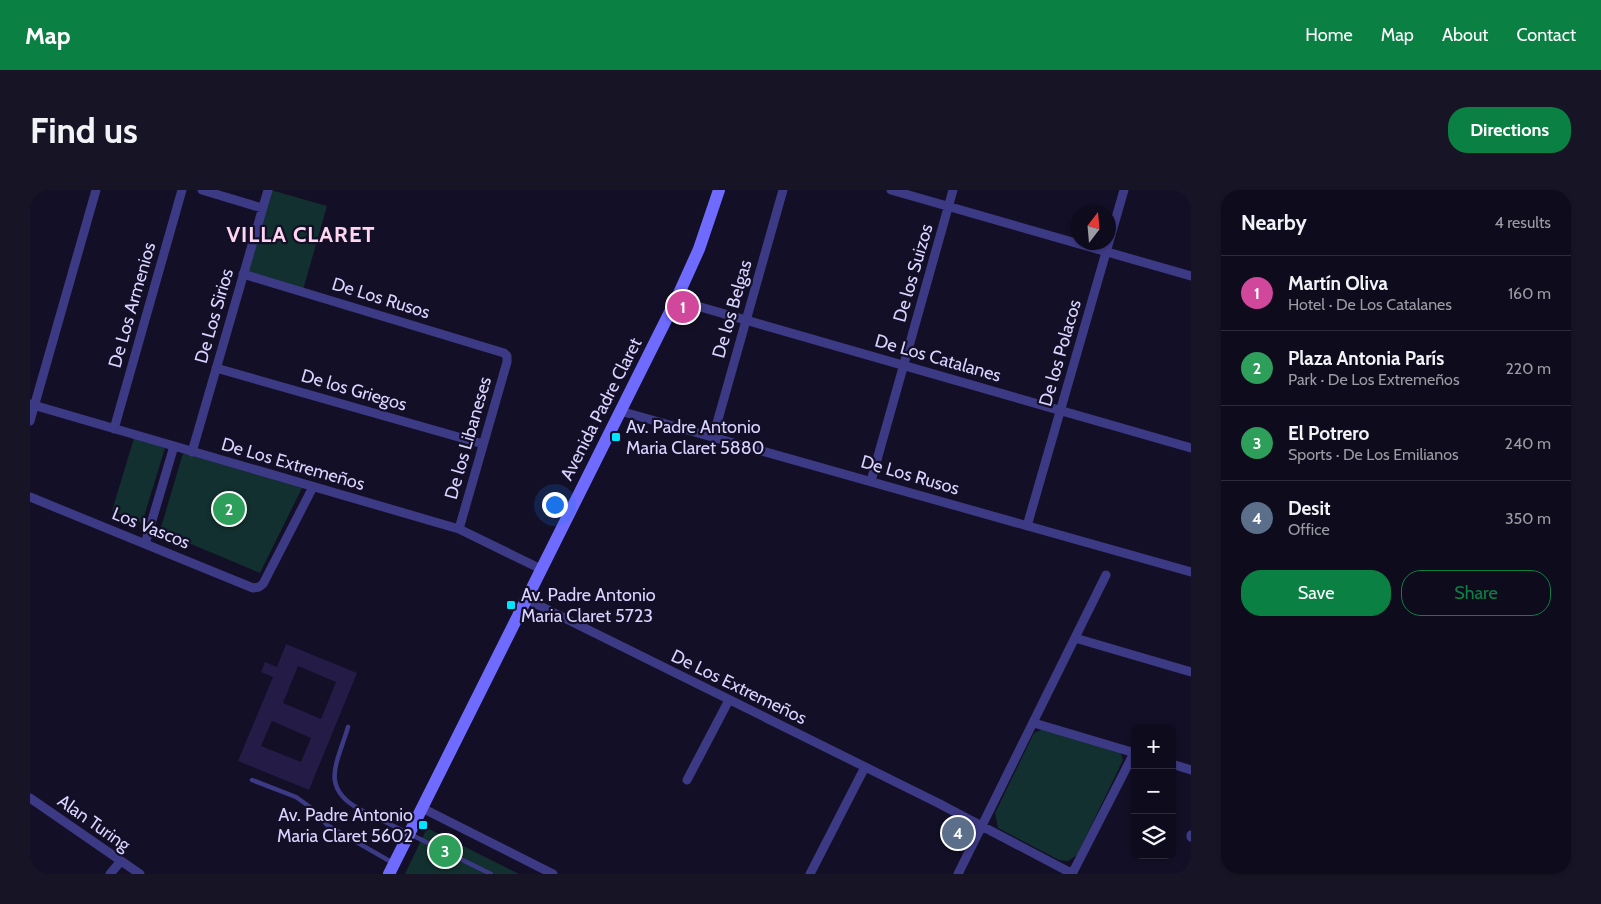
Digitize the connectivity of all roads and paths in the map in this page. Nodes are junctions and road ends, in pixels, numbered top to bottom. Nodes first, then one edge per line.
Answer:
1 (96, 190) edge
2 (182, 190) edge
3 (202, 190) edge
4 (268, 190) edge
5 (719, 190) edge
6 (783, 190) edge
7 (891, 190) edge
8 (953, 190) edge
9 (1124, 190) edge
10 (949, 206) junction
11 (262, 208) junction
12 (1106, 252) junction
13 (243, 274) junction
14 (1191, 276) edge
15 (676, 300) junction
16 (746, 320) junction
17 (506, 356) joint
18 (904, 366) junction
19 (216, 368) junction
20 (32, 405) edge
21 (1060, 410) junction
22 (620, 411) junction
23 (30, 421) edge
24 (114, 429) junction
25 (713, 438) junction
26 (483, 444) junction
27 (174, 446) junction
28 (1191, 448) edge
29 (192, 452) junction
30 (871, 481) junction
31 (313, 486) junction
32 (30, 497) edge
33 (1027, 526) junction
34 (459, 530) junction
35 (145, 544) junction
36 (541, 569) junction
37 (1191, 571) edge
38 (1106, 575) dead end
39 (526, 599) junction
40 (1075, 638) junction
41 (1191, 672) edge
42 (729, 700) junction
43 (1034, 723) junction
44 (348, 727) dead end
45 (1131, 752) edge
46 (1131, 759) edge
47 (1176, 765) edge
48 (865, 767) junction
49 (1191, 770) edge
50 (252, 780) dead end
51 (687, 780) dead end
52 (30, 798) edge
53 (422, 808) junction
54 (982, 826) junction
55 (409, 833) junction
56 (122, 861) junction
57 (392, 869) edge
58 (110, 874) edge
59 (140, 874) edge
60 (491, 874) edge
61 (553, 874) edge
62 (810, 874) edge
63 (958, 874) edge
64 (1072, 874) edge

1 - 20 street
2 - 24 street, De Los Armenios
3 - 11 street
4 - 11 street, De Los Sirios
5 - 15 main road, Avenida Padre Claret
6 - 16 street, De los Belgas
7 - 10 street
8 - 10 street, De los Suizos
9 - 12 street, De los Polacos
10 - 12 street
10 - 18 street, De los Suizos
11 - 13 street, De Los Sirios
12 - 14 street
12 - 21 street, De los Polacos
13 - 17 street, De Los Rusos
13 - 19 street, De Los Sirios
15 - 16 street, De Los Catalanes
15 - 22 main road, Avenida Padre Claret
16 - 18 street, De Los Catalanes
16 - 25 street, De los Belgas
17 - 26 street, De los Libaneses
18 - 21 street, De Los Catalanes
18 - 30 street, De los Suizos
19 - 26 street, De los Griegos
19 - 29 street, De Los Sirios
20 - 23 street
20 - 24 street, De Los Extremeños
21 - 28 street, De Los Catalanes
21 - 33 street, De los Polacos
22 - 25 street, De Los Rusos
22 - 36 main road, Avenida Padre Claret
24 - 27 street, De Los Extremeños
25 - 30 street, De Los Rusos
26 - 34 street, De los Libaneses
27 - 29 street, De Los Extremeños
27 - 35 street
29 - 31 street, De Los Extremeños
30 - 33 street, De Los Rusos
31 - 34 street, De Los Extremeños
31 - 35 street, Los Vascos
32 - 35 street, Los Vascos
33 - 37 street, De Los Rusos
34 - 36 street, De Los Extremeños
36 - 39 main road, Avenida Padre Claret
38 - 40 street
39 - 42 street, De Los Extremeños
39 - 53 main road, Avenida Padre Claret
40 - 41 street
40 - 43 street
42 - 48 street, De Los Extremeños
42 - 51 street
43 - 45 street
43 - 54 street
44 - 55 lane
46 - 64 street
47 - 49 street
48 - 54 street, De Los Extremeños
48 - 62 street
50 - 57 lane
52 - 56 street, Alan Turing
53 - 55 main road
53 - 61 street
54 - 63 street
54 - 64 street, De Los Extremeños
55 - 57 main road
55 - 60 lane
56 - 58 street
56 - 59 street, Alan Turing

